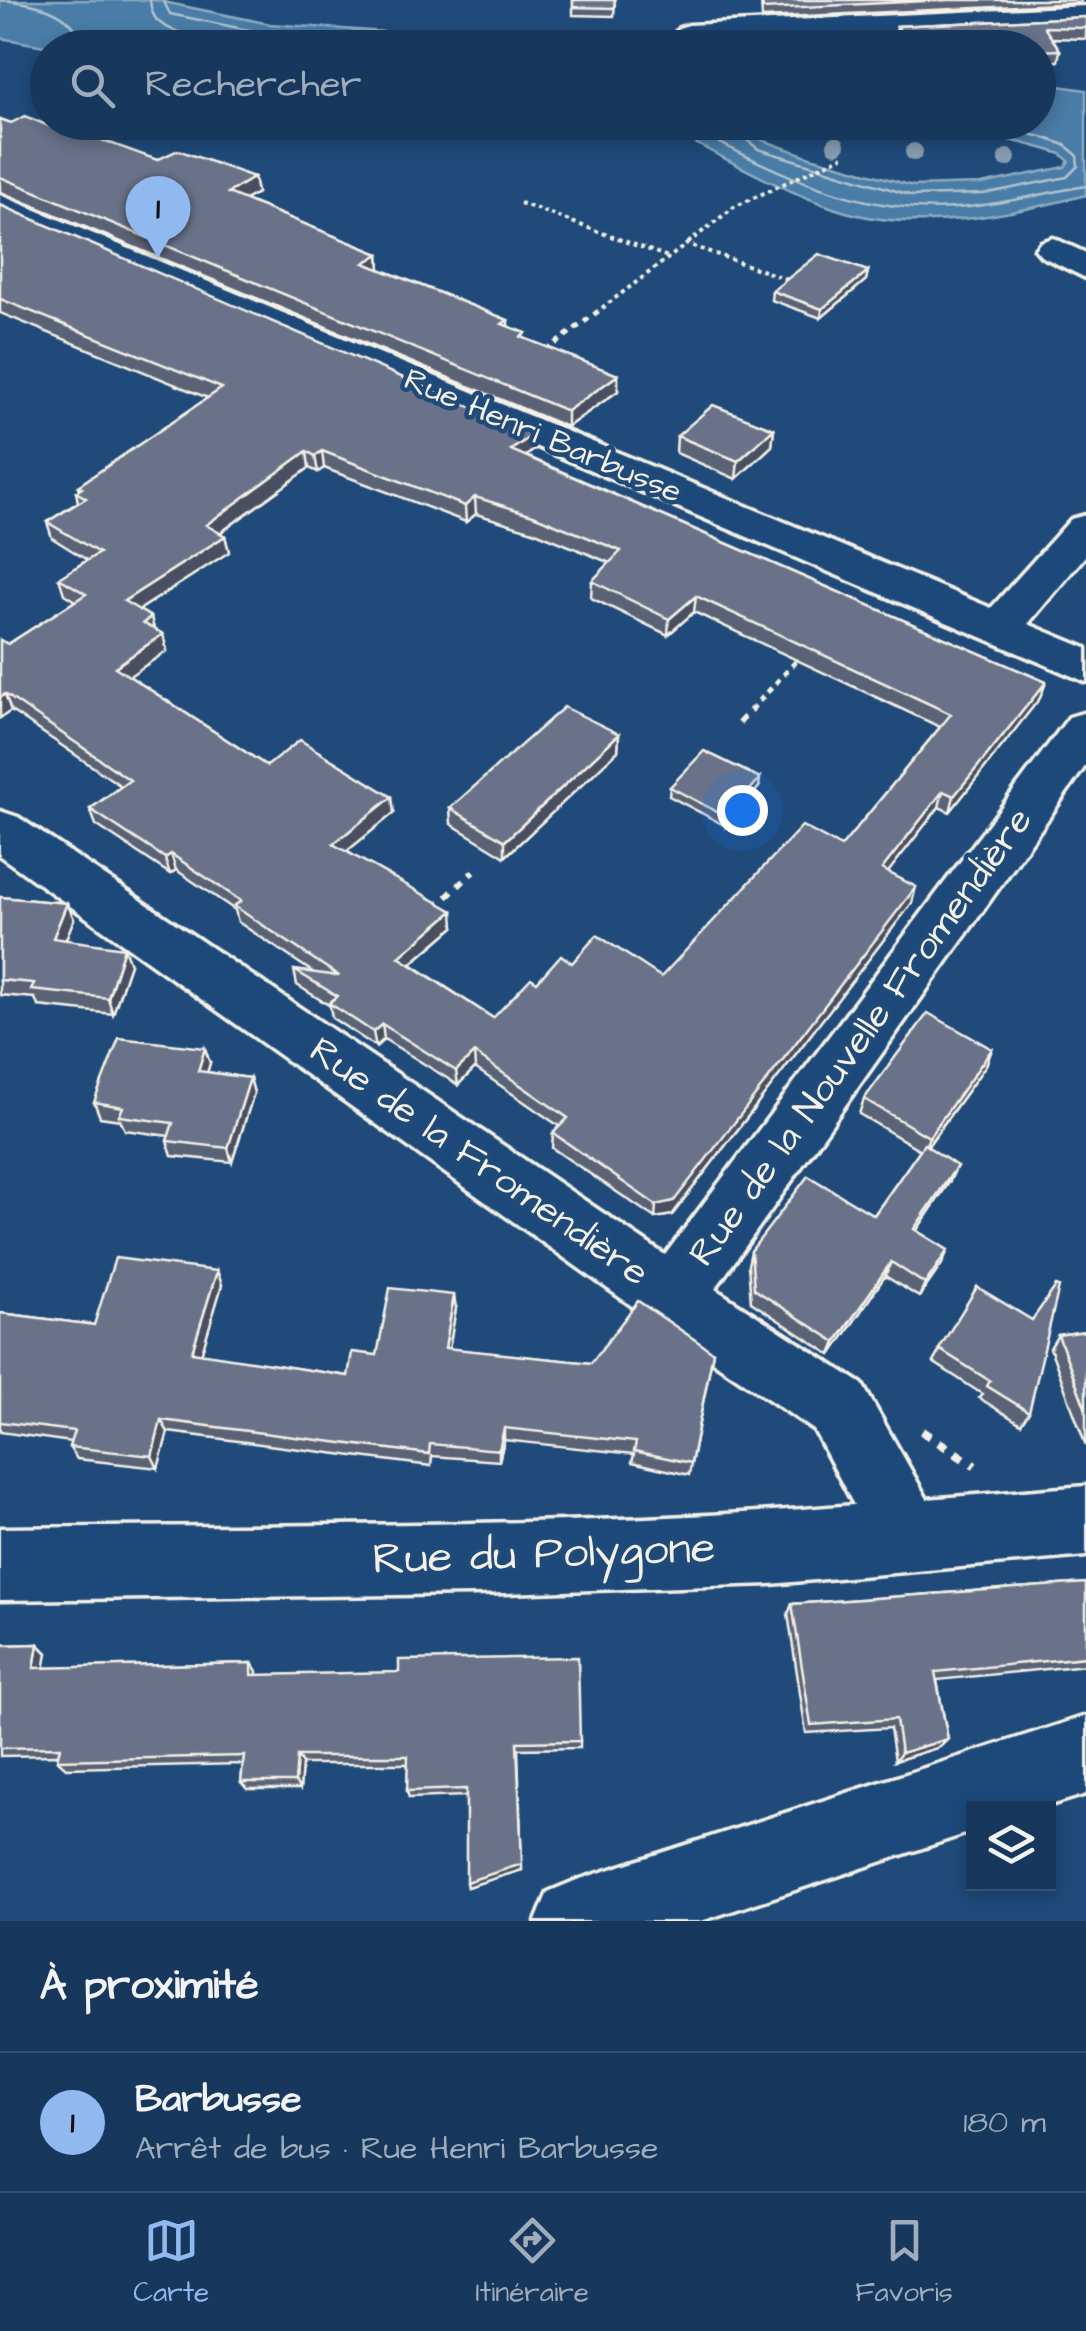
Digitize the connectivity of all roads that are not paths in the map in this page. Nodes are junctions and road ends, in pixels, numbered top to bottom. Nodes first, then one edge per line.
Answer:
1 (1086, 14) edge
2 (768, 30) edge
3 (0, 205) edge
4 (1053, 249) dead end
5 (1086, 266) edge
6 (1086, 528) edge
7 (998, 629) junction
8 (1086, 666) edge
9 (1086, 729) edge
10 (0, 830) edge
11 (672, 1297) junction
12 (1086, 1520) edge
13 (909, 1537) junction
14 (0, 1564) edge
15 (1086, 1755) edge
16 (577, 1921) edge

1 - 2 street
3 - 7 street, Rue Henri Barbusse
4 - 5 street
6 - 7 street
7 - 8 street, Rue Henri Barbusse
9 - 11 street, Rue de la Nouvelle Fromendière
10 - 11 street, Rue de la Fromendière
11 - 13 street, Rue de la Fromendière
12 - 13 street, Rue du Polygone
13 - 14 street, Rue du Polygone
15 - 16 street

